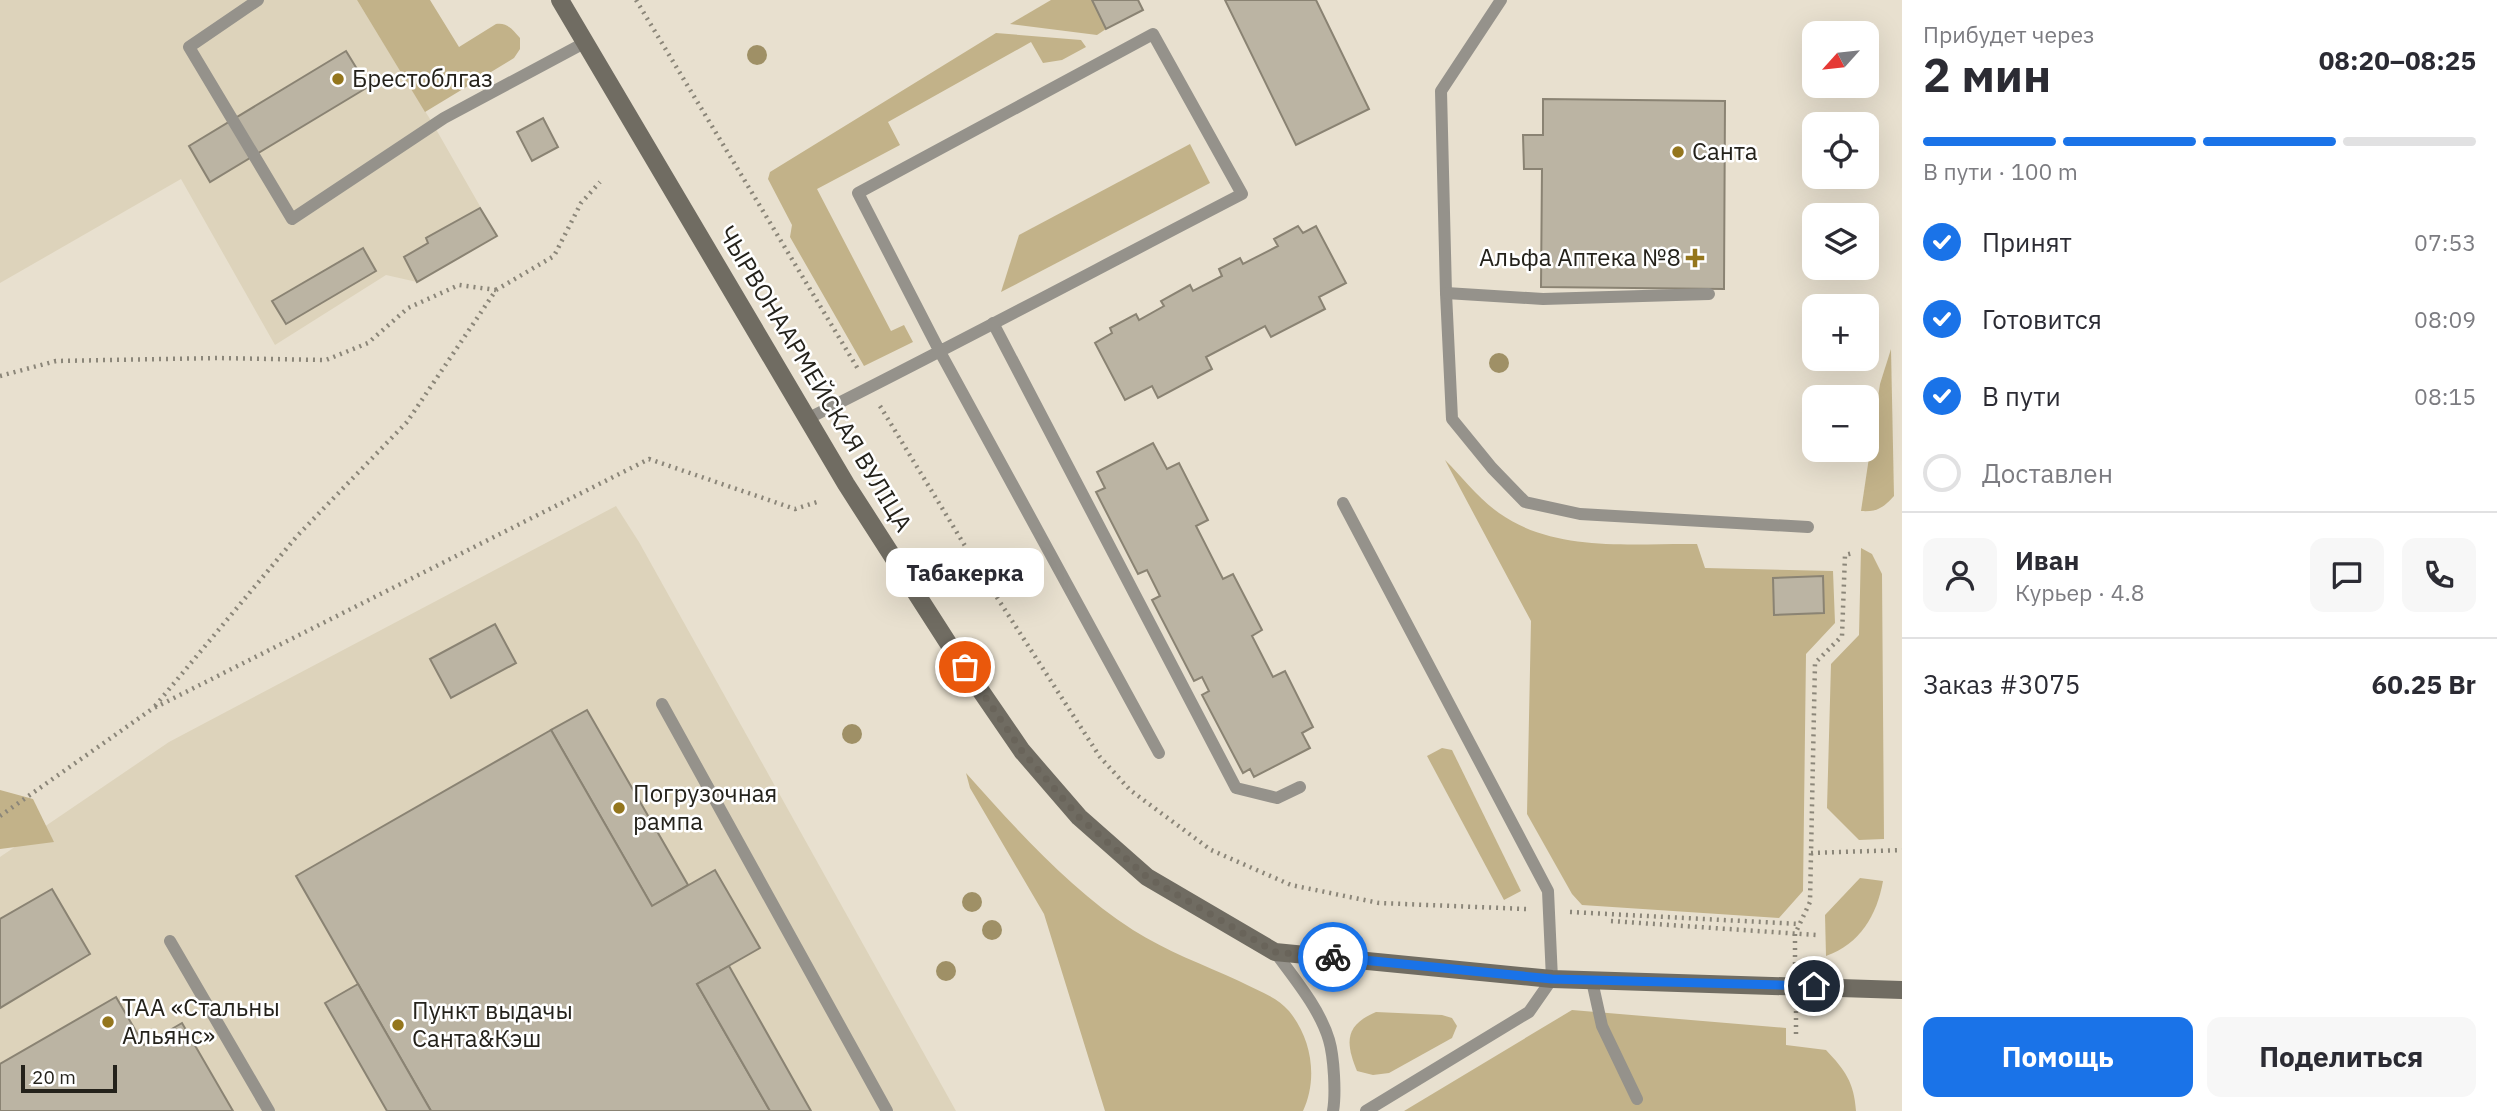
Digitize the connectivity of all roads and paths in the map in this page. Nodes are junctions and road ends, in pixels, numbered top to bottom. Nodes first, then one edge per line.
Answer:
1 (258, 0) edge
2 (560, 0) edge
3 (636, 0) edge
4 (1501, 0) edge
5 (586, 42) junction
6 (600, 182) dead end
7 (496, 290) junction
8 (1446, 293) junction
9 (1709, 294) dead end
10 (993, 323) junction
11 (939, 350) junction
12 (0, 376) edge
13 (869, 387) junction
14 (807, 419) junction
15 (817, 502) dead end
16 (1343, 503) dead end
17 (1808, 527) dead end
18 (1853, 553) dead end
19 (662, 704) dead end
20 (152, 709) junction
21 (1159, 753) dead end
22 (1300, 787) dead end
23 (0, 816) edge
24 (1902, 850) edge
25 (1811, 853) junction
26 (1549, 911) junction
27 (1611, 922) dead end
28 (1800, 924) junction
29 (1795, 934) junction
30 (1816, 935) dead end
31 (170, 941) dead end
32 (1275, 952) junction
33 (1552, 979) junction
34 (1591, 981) junction
35 (1902, 990) edge
36 (1637, 1099) dead end
37 (269, 1111) edge
38 (887, 1111) edge
39 (1333, 1111) edge
40 (1366, 1111) edge

1 - 5 lane
2 - 5 street, ЧЫРВОНААРМЕЙСКАЯ ВУЛІЦА
3 - 13 path
4 - 8 lane
5 - 14 street, ЧЫРВОНААРМЕЙСКАЯ ВУЛІЦА
6 - 7 path
7 - 12 path
7 - 20 path
8 - 9 lane
8 - 17 lane
10 - 11 lane
10 - 11 lane
10 - 22 lane
11 - 13 lane
11 - 21 lane
13 - 14 lane
14 - 32 street, ЧЫРВОНААРМЕЙСКАЯ ВУЛІЦА
15 - 20 path
16 - 26 lane
18 - 25 path
19 - 38 lane
20 - 23 path
24 - 25 path
25 - 28 path
26 - 28 path
26 - 33 lane
27 - 29 path
28 - 29 path
29 - 30 path
31 - 37 lane
32 - 33 street, ЧЫРВОНААРМЕЙСКАЯ ВУЛІЦА
32 - 39 lane
33 - 34 street, ЧЫРВОНААРМЕЙСКАЯ ВУЛІЦА
33 - 40 lane
34 - 35 street, ЧЫРВОНААРМЕЙСКАЯ ВУЛІЦА
34 - 36 lane

